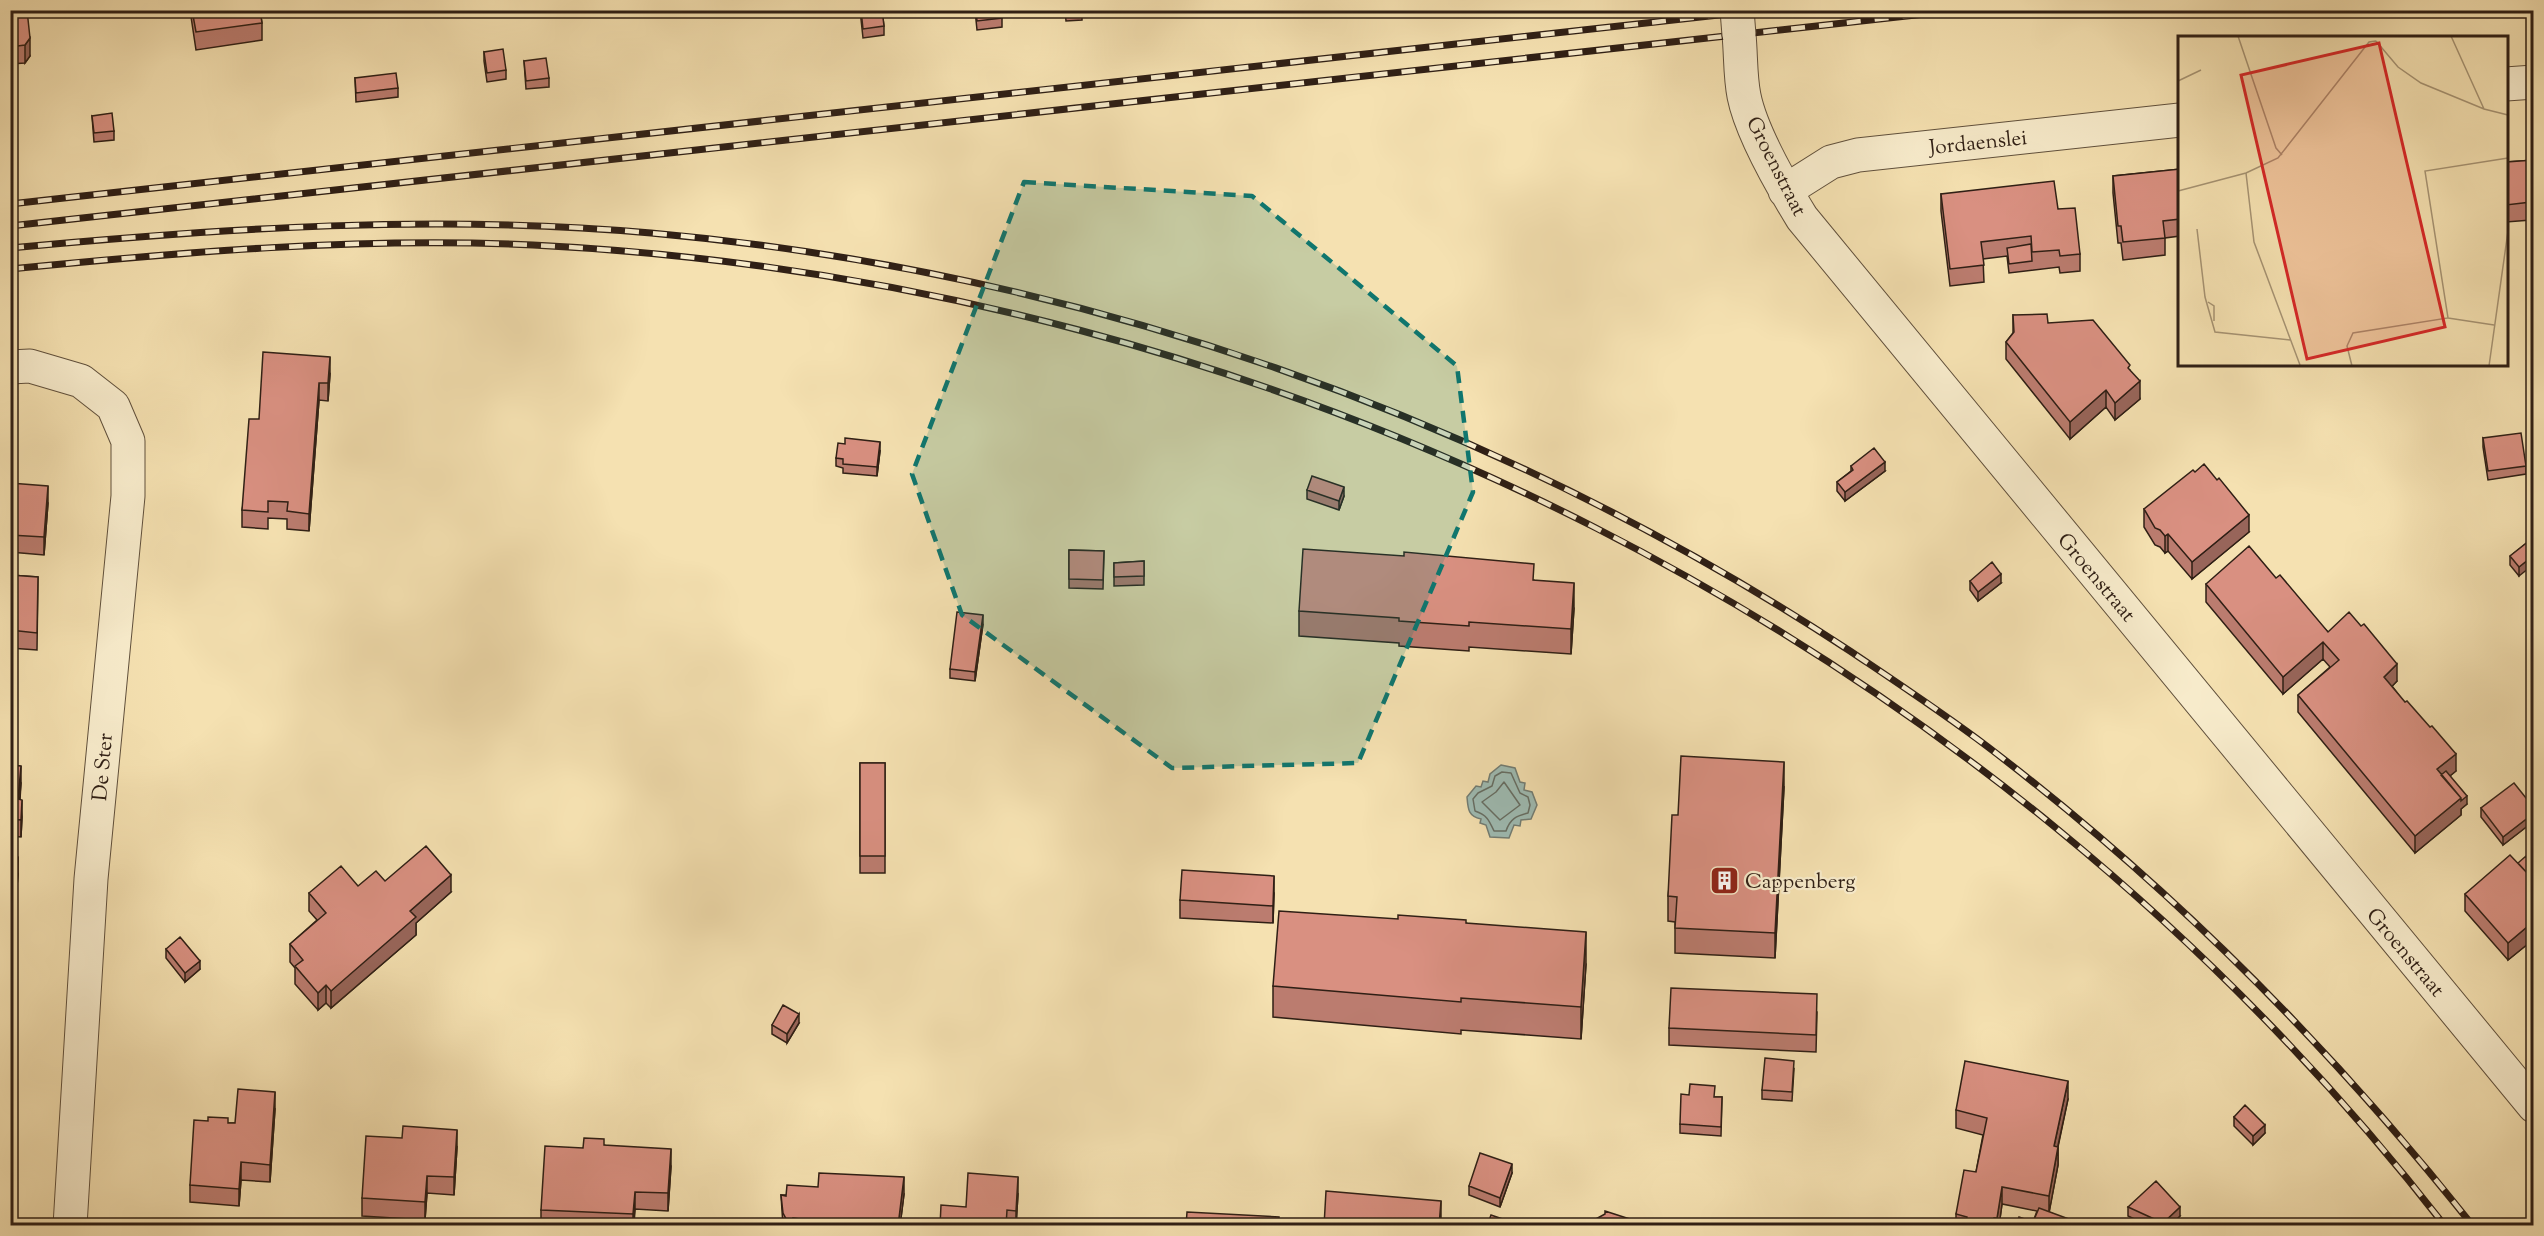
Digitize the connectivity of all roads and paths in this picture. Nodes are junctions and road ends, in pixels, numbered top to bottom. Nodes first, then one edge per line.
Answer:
1 (1737, 10) edge
2 (2534, 82) edge
3 (2508, 84) edge
4 (2178, 120) edge
5 (1785, 191) junction
6 (20, 366) edge
7 (2534, 1106) edge
8 (70, 1226) edge

1 - 5 street, Groenstraat, bridge
2 - 3 street
4 - 5 street, Jordaenslei
5 - 7 street, Groenstraat
6 - 8 street, De Ster

